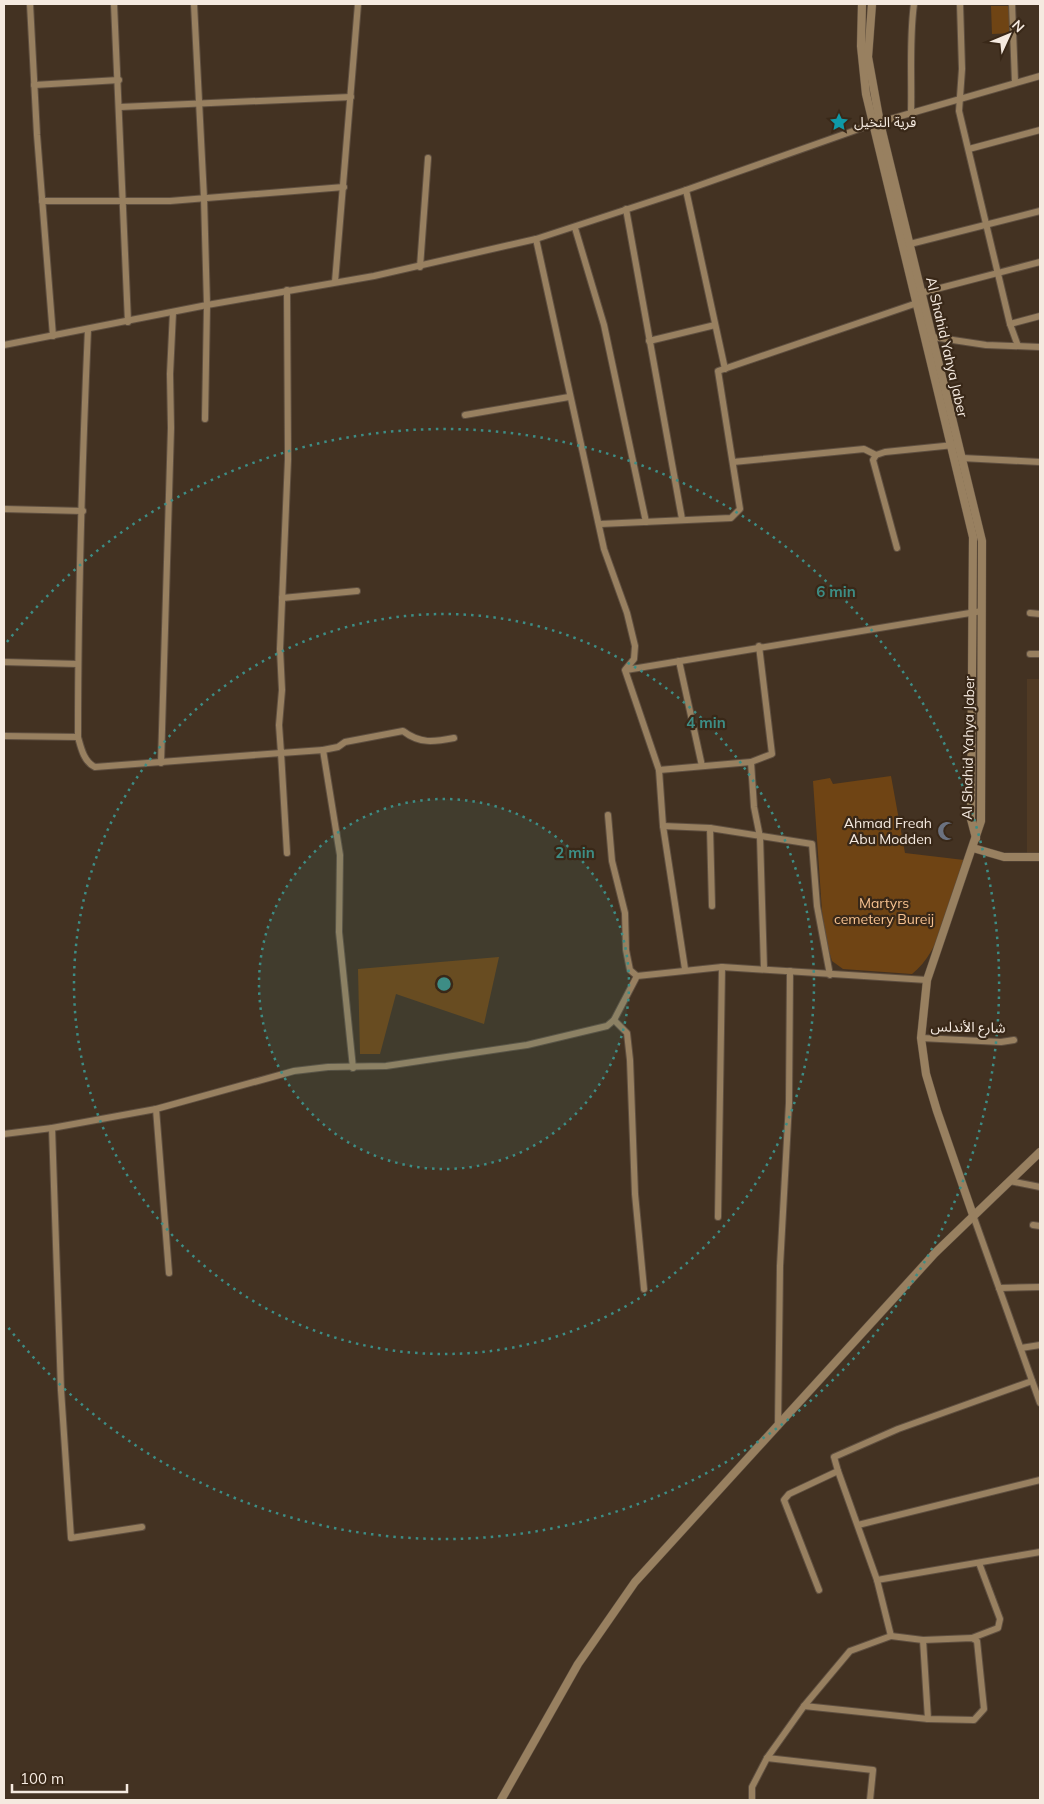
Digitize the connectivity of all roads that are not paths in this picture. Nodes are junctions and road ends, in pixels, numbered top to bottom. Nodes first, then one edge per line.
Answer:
1 (30, 4) edge
2 (114, 4) edge
3 (194, 4) edge
4 (358, 4) edge
5 (862, 4) edge
6 (872, 4) edge
7 (914, 4) edge
8 (960, 4) edge
9 (1012, 4) edge
10 (1040, 77) edge
11 (119, 80) junction
12 (1015, 82) junction
13 (34, 85) junction
14 (351, 97) junction
15 (959, 99) junction
16 (199, 104) junction
17 (120, 107) junction
18 (911, 113) junction
19 (876, 123) junction
20 (1040, 130) edge
21 (969, 149) junction
22 (428, 158) dead end
23 (344, 188) junction
24 (686, 190) junction
25 (204, 198) junction
26 (124, 200) junction
27 (42, 201) junction
28 (626, 209) junction
29 (1040, 211) edge
30 (987, 224) junction
31 (575, 228) junction
32 (536, 239) junction
33 (910, 244) junction
34 (1040, 262) edge
35 (420, 267) junction
36 (999, 272) junction
37 (335, 282) junction
38 (287, 290) junction
39 (920, 299) junction
40 (207, 305) junction
41 (173, 312) junction
42 (1040, 316) edge
43 (128, 322) junction
44 (1010, 324) junction
45 (715, 326) junction
46 (88, 329) junction
47 (54, 336) junction
48 (933, 337) junction
49 (648, 341) junction
50 (4, 345) edge
51 (1018, 346) junction
52 (1040, 347) edge
53 (725, 369) junction
54 (569, 397) junction
55 (465, 415) dead end
56 (205, 419) dead end
57 (954, 445) junction
58 (876, 455) junction
59 (962, 458) junction
60 (734, 462) junction
61 (1040, 462) edge
62 (4, 508) edge
63 (83, 511) junction
64 (682, 519) junction
65 (646, 522) junction
66 (600, 524) junction
67 (897, 548) dead end
68 (358, 591) dead end
69 (282, 598) junction
70 (982, 611) junction
71 (973, 612) junction
72 (1030, 613) dead end
73 (1040, 614) edge
74 (759, 646) junction
75 (1030, 654) dead end
76 (1040, 654) edge
77 (679, 661) junction
78 (4, 662) edge
79 (78, 664) junction
80 (625, 670) junction
81 (4, 736) edge
82 (78, 737) junction
83 (454, 738) dead end
84 (323, 750) junction
85 (281, 753) junction
86 (751, 762) junction
87 (160, 763) junction
88 (702, 766) junction
89 (659, 770) junction
90 (608, 815) dead end
91 (663, 826) junction
92 (710, 828) junction
93 (760, 836) junction
94 (976, 838) junction
95 (973, 848) junction
96 (287, 853) dead end
97 (1040, 857) edge
98 (712, 906) dead end
99 (722, 967) junction
100 (685, 969) junction
101 (764, 969) junction
102 (790, 972) junction
103 (830, 975) junction
104 (637, 976) junction
105 (927, 980) junction
106 (614, 1020) junction
107 (921, 1038) junction
108 (1014, 1040) dead end
109 (353, 1068) junction
110 (156, 1109) junction
111 (52, 1128) junction
112 (4, 1134) edge
113 (1040, 1152) edge
114 (1010, 1181) junction
115 (1040, 1187) edge
116 (973, 1215) junction
117 (718, 1217) dead end
118 (1033, 1225) dead end
119 (1040, 1226) edge
120 (169, 1272) dead end
121 (1040, 1287) edge
122 (999, 1288) junction
123 (644, 1289) dead end
124 (1040, 1346) edge
125 (1021, 1348) junction
126 (1032, 1381) junction
127 (1040, 1403) edge
128 (778, 1428) junction
129 (838, 1471) junction
130 (1040, 1480) edge
131 (858, 1525) junction
132 (142, 1527) dead end
133 (1040, 1552) edge
134 (979, 1563) junction
135 (877, 1580) junction
136 (819, 1590) dead end
137 (891, 1636) junction
138 (972, 1638) junction
139 (922, 1640) junction
140 (804, 1706) junction
141 (928, 1719) junction
142 (767, 1758) junction
143 (501, 1800) edge
144 (752, 1800) edge
145 (870, 1800) edge

1 - 13 street
2 - 11 street
3 - 16 street
4 - 14 street
5 - 19 street, Al Shahid Yahya Jaber
6 - 19 street, Al Shahid Yahya Jaber
7 - 18 street
8 - 15 street
9 - 12 street
10 - 12 street
11 - 13 street
11 - 17 street
12 - 15 street
13 - 27 street
14 - 16 street
14 - 23 street
15 - 18 street
15 - 21 street
16 - 17 street
16 - 25 street
17 - 26 street
18 - 19 street
19 - 24 street
19 - 33 street, Al Shahid Yahya Jaber
19 - 39 street, Al Shahid Yahya Jaber
20 - 21 street
21 - 30 street
22 - 35 street
23 - 25 street
23 - 37 street
24 - 28 street
24 - 45 street
25 - 26 street
25 - 40 street
26 - 27 street
26 - 43 street
27 - 47 street
28 - 31 street
28 - 49 street
29 - 30 street
30 - 33 street
30 - 36 street
31 - 32 street
31 - 65 street
32 - 35 street
32 - 54 street
33 - 39 street, Al Shahid Yahya Jaber
34 - 36 street
35 - 37 street
36 - 39 street
36 - 44 street
37 - 38 street
38 - 40 street
38 - 69 street
39 - 48 street, Al Shahid Yahya Jaber
39 - 53 street
39 - 57 street, Al Shahid Yahya Jaber
40 - 41 street
40 - 56 street
41 - 43 street
41 - 87 street
42 - 44 street
43 - 46 street
44 - 51 street
45 - 49 street
45 - 53 street
46 - 47 street
46 - 63 street
47 - 50 street
48 - 51 street
48 - 57 street, Al Shahid Yahya Jaber
49 - 64 street
51 - 52 street
53 - 60 street
54 - 55 street
54 - 66 street
57 - 58 street
57 - 59 street, Al Shahid Yahya Jaber
57 - 71 street, Al Shahid Yahya Jaber
58 - 60 street
58 - 67 street
59 - 61 street
59 - 70 street, Al Shahid Yahya Jaber
60 - 64 street
62 - 63 street
63 - 79 street
64 - 65 street
65 - 66 street
66 - 80 street
68 - 69 street
69 - 85 street
70 - 71 street
70 - 94 street, Al Shahid Yahya Jaber
71 - 74 street
71 - 94 street, Al Shahid Yahya Jaber
72 - 73 street
74 - 77 street
74 - 86 street
75 - 76 street
77 - 80 street
77 - 88 street
78 - 79 street
79 - 82 street
80 - 89 street
81 - 82 street
82 - 87 street
83 - 84 street
84 - 85 street
84 - 109 street
85 - 87 street
85 - 96 street
86 - 88 street
86 - 93 street
88 - 89 street
89 - 91 street
90 - 104 street
91 - 92 street
91 - 100 street
92 - 93 street
92 - 98 street
93 - 101 street
93 - 103 street
94 - 95 street
95 - 97 street
95 - 105 street
99 - 100 street
99 - 101 street
99 - 117 street
100 - 104 street
101 - 102 street
102 - 103 street
102 - 128 street
103 - 105 street
104 - 106 street
105 - 107 street
106 - 109 street
106 - 123 street
107 - 108 street, شارع الأندلس
107 - 116 street
109 - 110 street
110 - 111 street
110 - 120 street
111 - 112 street
111 - 132 street
113 - 114 street
114 - 115 street
114 - 116 street
116 - 122 street
116 - 128 street
118 - 119 street
121 - 122 street
122 - 125 street
124 - 125 street
125 - 126 street
126 - 127 street
126 - 129 street
128 - 143 street
129 - 131 street
129 - 136 street
130 - 131 street
131 - 135 street
133 - 134 street
134 - 135 street
134 - 138 street
135 - 137 street
137 - 139 street
137 - 140 street
138 - 139 street
138 - 141 street
139 - 141 street
140 - 141 street
140 - 142 street
142 - 144 street
142 - 145 street

